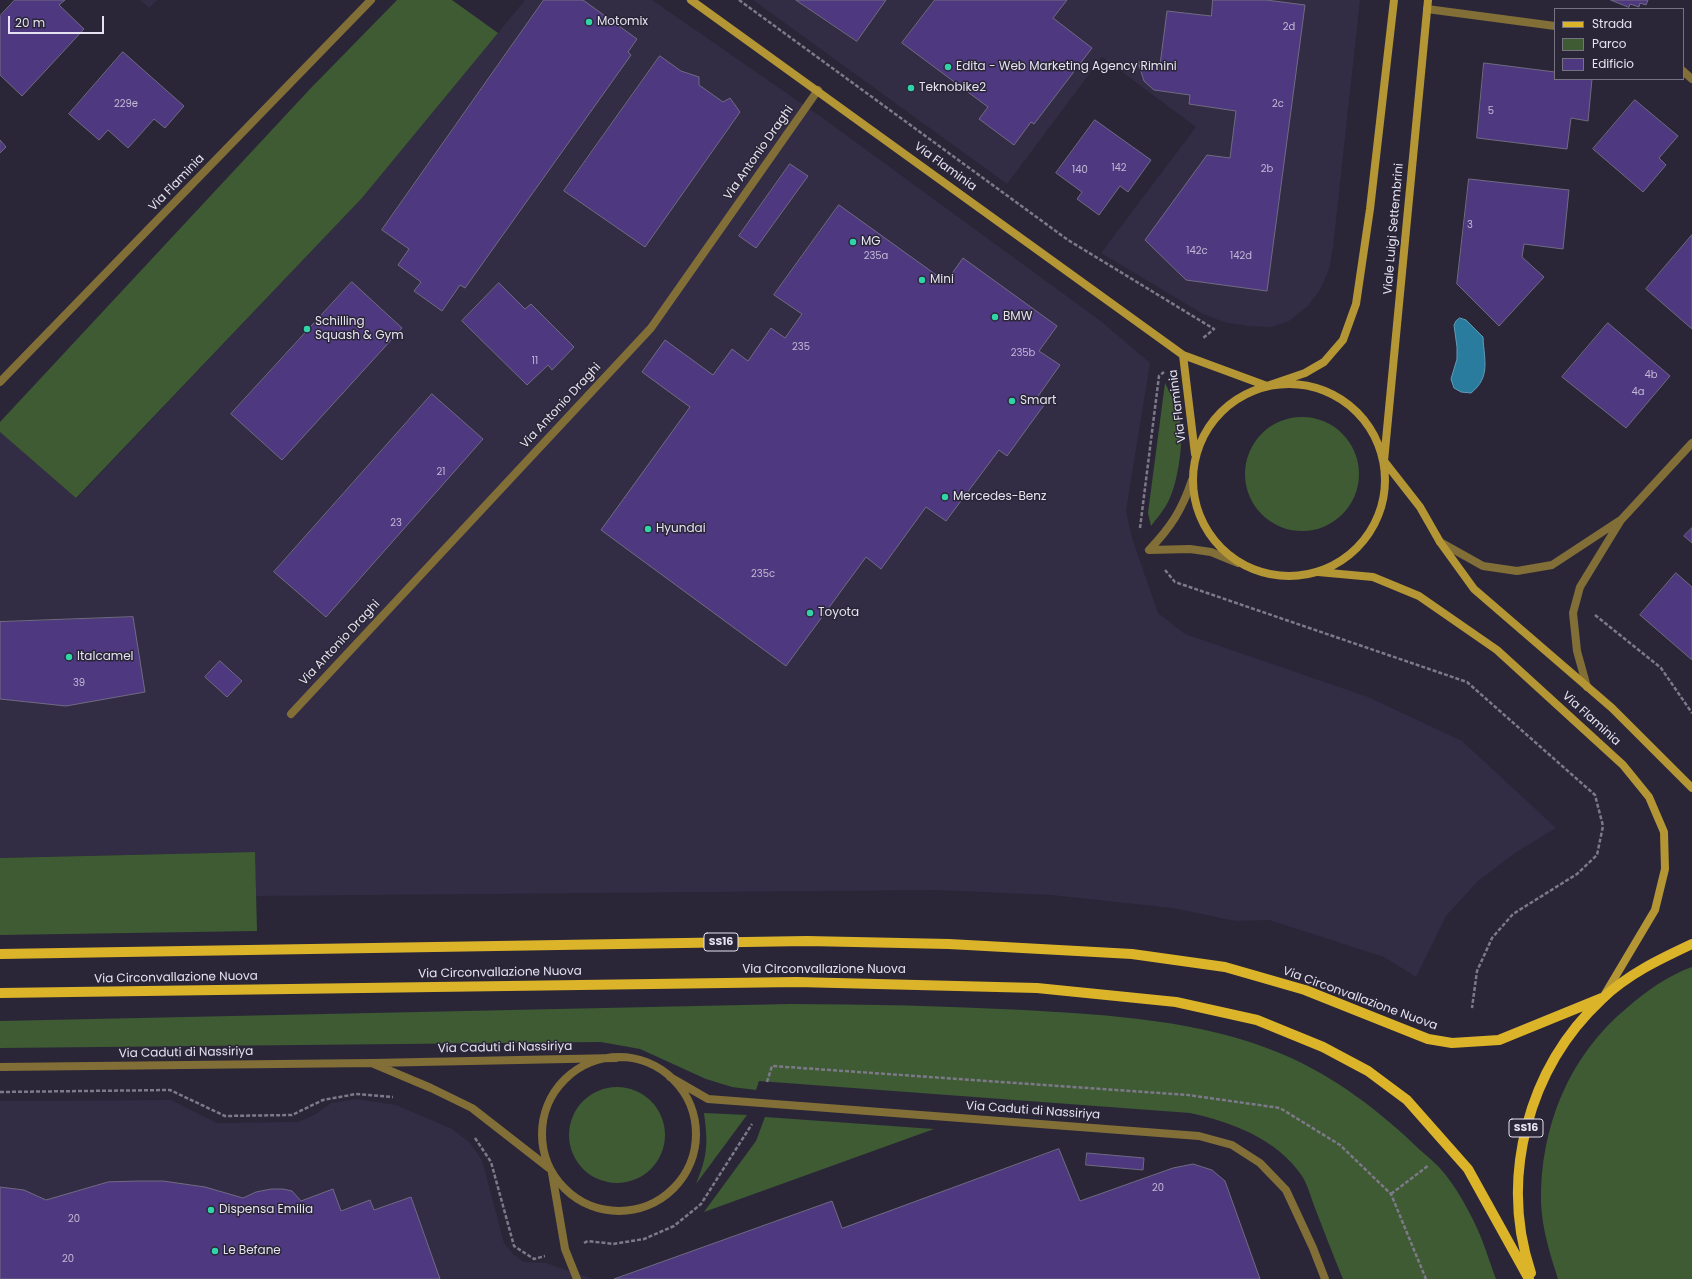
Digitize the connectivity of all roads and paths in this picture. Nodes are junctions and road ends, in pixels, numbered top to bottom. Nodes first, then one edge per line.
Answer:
1 (371, 0) edge
2 (691, 0) edge
3 (739, 0) edge
4 (1394, 0) edge
5 (1428, 0) edge
6 (1427, 9) junction
7 (1554, 26) edge
8 (1684, 72) edge
9 (1692, 79) edge
10 (818, 90) junction
11 (1214, 329) dead end
12 (1183, 355) junction
13 (1159, 376) dead end
14 (0, 382) edge
15 (1267, 386) junction
16 (1692, 443) edge
17 (1196, 455) junction
18 (1384, 461) junction
19 (1192, 480) junction
20 (1621, 520) junction
21 (1139, 535) dead end
22 (1440, 542) junction
23 (1238, 562) junction
24 (1162, 567) dead end
25 (1318, 572) junction
26 (1576, 600) junction
27 (1587, 687) junction
28 (1692, 713) edge
29 (291, 714) dead end
30 (1692, 788) edge
31 (1692, 944) edge
32 (0, 954) edge
33 (0, 993) edge
34 (1602, 998) junction
35 (1472, 1008) dead end
36 (616, 1058) junction
37 (372, 1063) junction
38 (0, 1067) edge
39 (670, 1077) junction
40 (0, 1092) edge
41 (400, 1099) dead end
42 (756, 1118) dead end
43 (471, 1132) dead end
44 (1429, 1165) dead end
45 (551, 1171) junction
46 (1391, 1194) dead end
47 (588, 1242) dead end
48 (549, 1255) dead end
49 (577, 1279) edge
50 (1325, 1279) edge
51 (1529, 1279) edge
52 (1533, 1279) edge

1 - 14 street, Via Flaminia
2 - 10 main road, Via Flaminia
3 - 11 path
4 - 15 main road, Viale Luigi Settembrini
5 - 6 main road, Viale Luigi Settembrini
6 - 7 street
6 - 18 main road, Viale Luigi Settembrini
8 - 9 street
10 - 12 main road, Via Flaminia
10 - 29 street, Via Antonio Draghi
12 - 15 main road, Via Flaminia
12 - 17 main road, Via Flaminia
13 - 21 path
15 - 17 main road, Via Flaminia
15 - 18 main road, Via Flaminia
16 - 20 street
17 - 19 main road, Via Flaminia
18 - 22 main road, Via Flaminia
18 - 25 main road, Via Flaminia
19 - 23 main road, Via Flaminia
19 - 23 street
20 - 22 street
20 - 26 street
22 - 27 main road, Via Flaminia
23 - 25 main road, Via Flaminia
24 - 35 path
25 - 34 main road, Via Flaminia
26 - 27 street
26 - 28 path
27 - 30 main road, Via Flaminia
31 - 34 main road, Via Circonvallazione Nuova / SS16
32 - 34 main road, Via Circonvallazione Nuova / SS16
33 - 51 main road, Via Circonvallazione Nuova
34 - 52 main road, Via Circonvallazione Nuova / SS16
36 - 37 street, Via Caduti di Nassiriya
36 - 39 street, Via Caduti di Nassiriya
36 - 45 street, Via Caduti di Nassiriya
37 - 38 street, Via Caduti di Nassiriya
37 - 45 street, Via Caduti di Nassiriya
39 - 45 street, Via Caduti di Nassiriya
39 - 50 street, Via Caduti di Nassiriya
40 - 41 path
42 - 47 path
43 - 48 path
44 - 46 path
45 - 49 street

